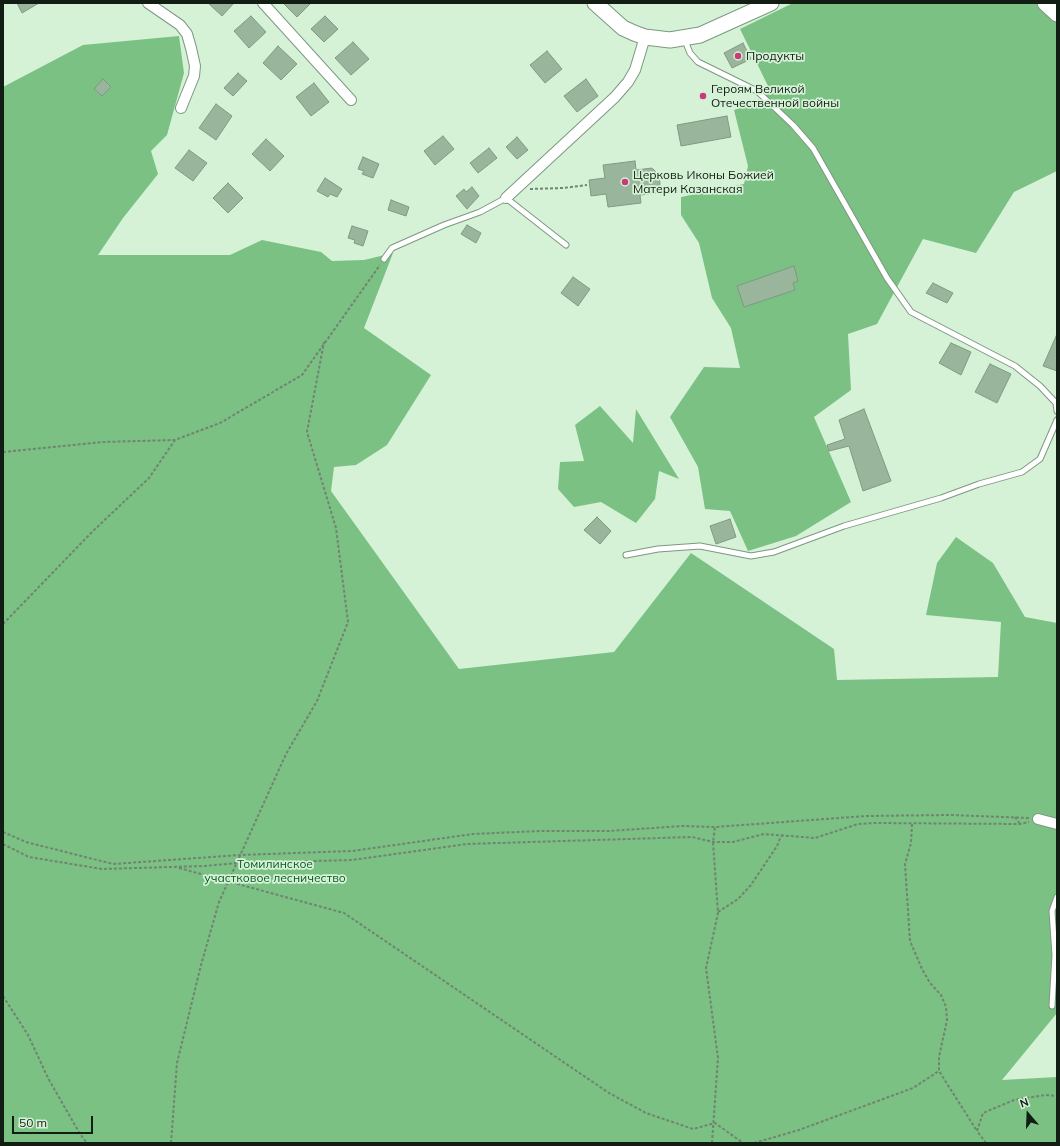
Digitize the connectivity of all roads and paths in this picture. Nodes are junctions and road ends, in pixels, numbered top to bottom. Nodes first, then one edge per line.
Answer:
1 (148, 3) edge
2 (263, 3) edge
3 (595, 3) edge
4 (771, 3) edge
5 (1045, 3) edge
6 (749, 8) edge
7 (1057, 14) edge
8 (645, 37) junction
9 (684, 38) junction
10 (351, 100) dead end
11 (181, 108) dead end
12 (586, 185) dead end
13 (517, 190) junction
14 (506, 198) junction
15 (566, 245) dead end
16 (384, 259) joint
17 (324, 342) junction
18 (1057, 410) edge
19 (1057, 420) edge
20 (175, 440) junction
21 (3, 452) edge
22 (626, 555) dead end
23 (3, 624) edge
24 (1015, 817) junction
25 (1036, 820) junction
26 (912, 824) junction
27 (1020, 824) junction
28 (1057, 824) edge
29 (715, 828) junction
30 (3, 832) edge
31 (781, 836) junction
32 (713, 842) junction
33 (3, 844) edge
34 (240, 854) junction
35 (236, 863) junction
36 (175, 867) junction
37 (227, 881) junction
38 (1057, 897) edge
39 (718, 913) junction
40 (3, 996) edge
41 (1052, 1006) dead end
42 (938, 1071) junction
43 (1057, 1096) edge
44 (715, 1123) junction
45 (977, 1131) junction
46 (87, 1143) edge
47 (171, 1143) edge
48 (712, 1143) edge
49 (743, 1143) edge
50 (754, 1143) edge
51 (986, 1143) edge

1 - 11 street
2 - 10 street
3 - 8 street
4 - 6 street
5 - 7 street
6 - 9 street
8 - 9 street
8 - 13 street
9 - 18 lane
12 - 13 path
13 - 14 street
14 - 15 lane
14 - 16 lane
16 - 17 path
17 - 20 path
17 - 34 path
19 - 22 lane
20 - 21 path
20 - 23 path
24 - 25 path
24 - 27 path
24 - 29 path
25 - 27 path
25 - 28 street
26 - 27 path
26 - 31 path
26 - 42 path
29 - 32 path
29 - 34 path
30 - 34 path
31 - 32 path
31 - 39 path
32 - 35 path
32 - 39 path
33 - 36 path
34 - 35 path
35 - 36 path
35 - 37 path
36 - 37 path
37 - 44 path
37 - 47 path
38 - 41 lane
39 - 44 path
40 - 46 path
42 - 45 path
42 - 50 path
43 - 45 path
44 - 48 path
44 - 49 path
45 - 51 path

